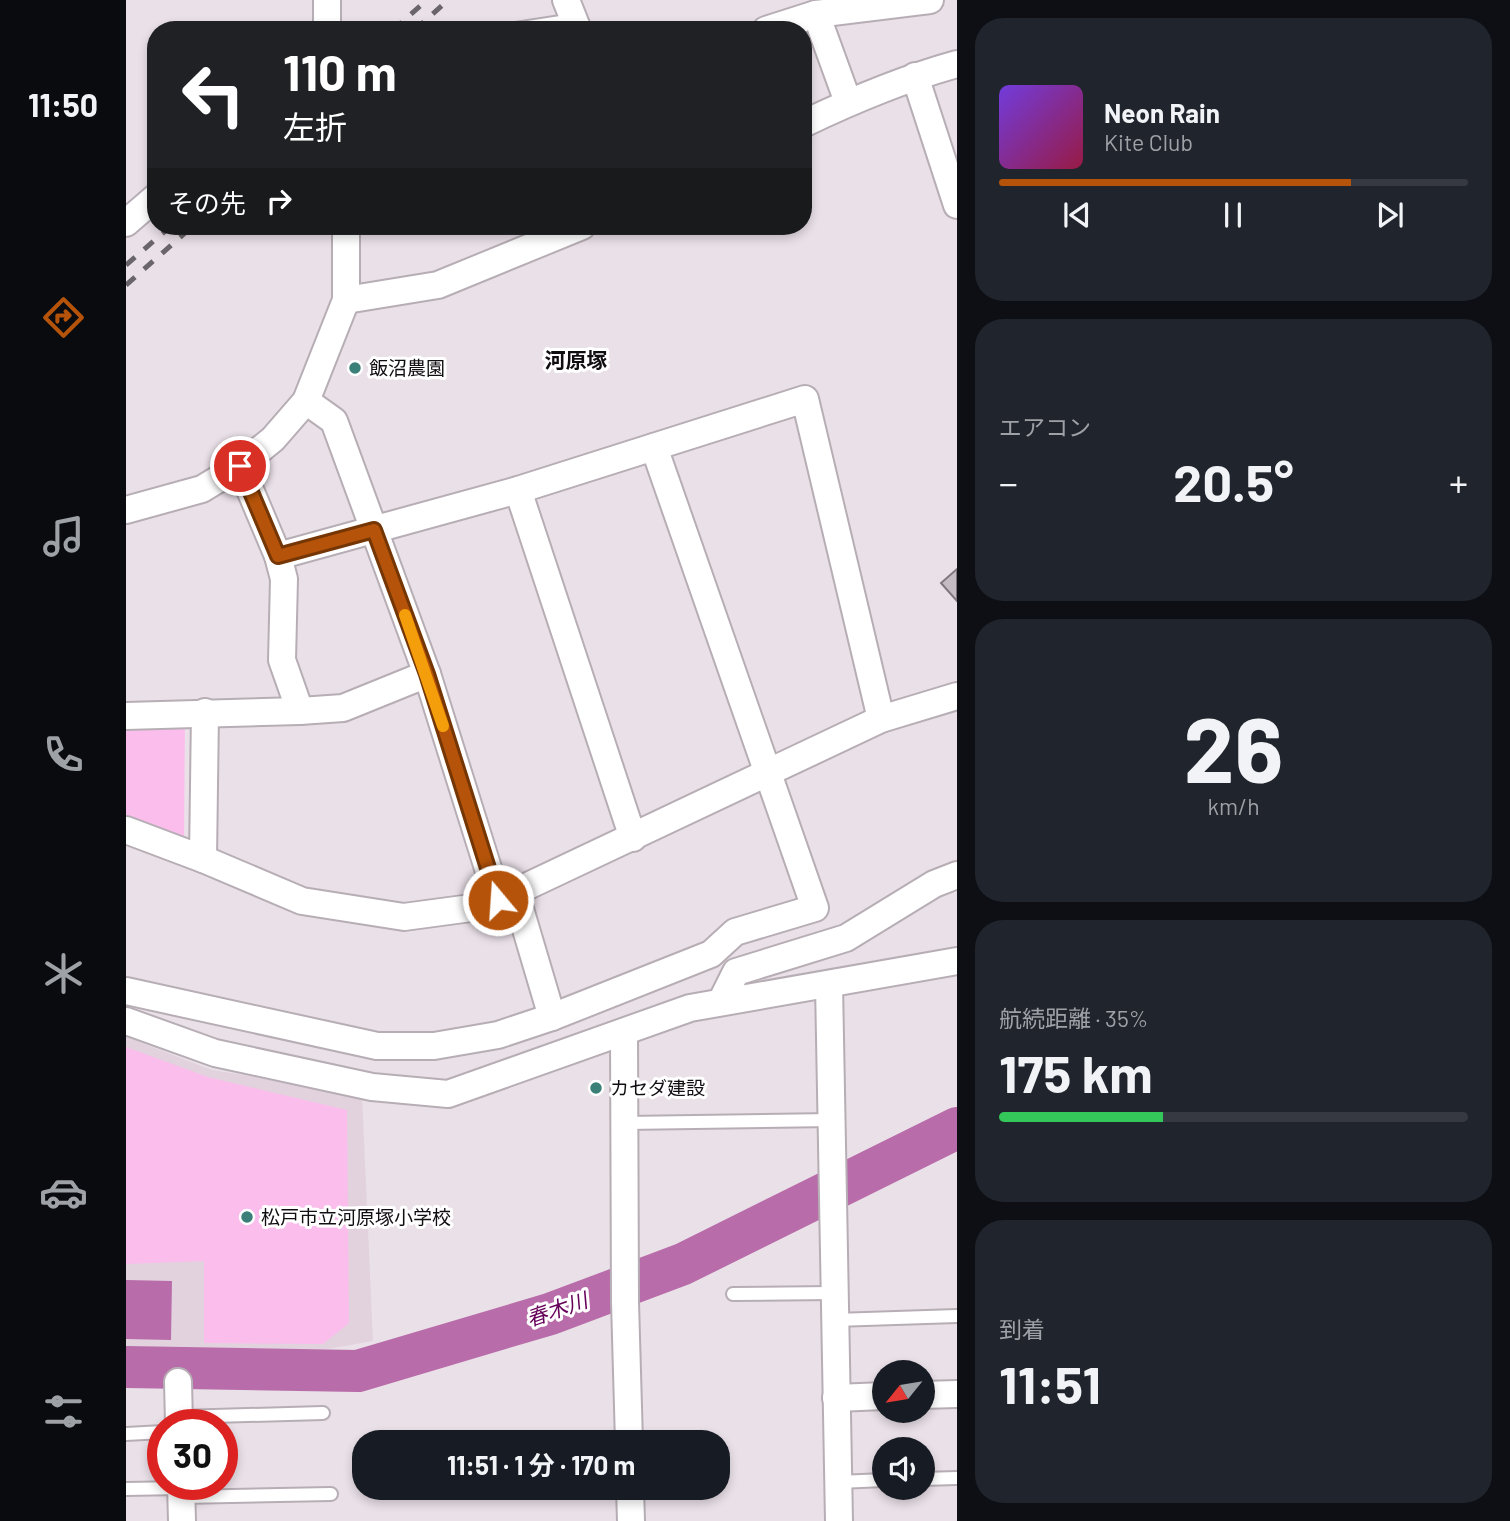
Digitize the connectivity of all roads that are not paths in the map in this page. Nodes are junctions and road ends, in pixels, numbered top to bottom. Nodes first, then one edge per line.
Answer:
1 (327, 0) edge
2 (930, 0) edge
3 (816, 14) junction
4 (573, 17) edge
5 (327, 21) edge
6 (553, 21) edge
7 (794, 21) edge
8 (957, 64) edge
9 (915, 76) junction
10 (848, 102) junction
11 (812, 120) edge
12 (952, 174) edge
13 (147, 205) edge
14 (957, 205) edge
15 (126, 223) edge
16 (346, 235) edge
17 (560, 235) edge
18 (346, 300) junction
19 (306, 401) junction
20 (654, 447) junction
21 (240, 466) junction
22 (518, 490) junction
23 (126, 510) edge
24 (374, 530) junction
25 (278, 556) junction
26 (427, 674) junction
27 (957, 696) edge
28 (300, 711) junction
29 (205, 712) junction
30 (126, 716) edge
31 (881, 719) junction
32 (767, 775) junction
33 (126, 830) edge
34 (633, 838) junction
35 (203, 859) junction
36 (957, 876) edge
37 (507, 896) junction
38 (957, 961) edge
39 (829, 985) junction
40 (126, 991) edge
41 (721, 1002) junction
42 (552, 1017) junction
43 (126, 1021) edge
44 (624, 1032) junction
45 (833, 1120) junction
46 (625, 1123) junction
47 (833, 1293) junction
48 (733, 1294) dead end
49 (957, 1316) edge
50 (834, 1320) junction
51 (178, 1381) dead end
52 (957, 1394) edge
53 (935, 1395) edge
54 (872, 1396) edge
55 (836, 1398) junction
56 (175, 1409) edge
57 (323, 1413) dead end
58 (238, 1420) edge
59 (147, 1430) edge
60 (629, 1430) edge
61 (126, 1434) edge
62 (957, 1478) edge
63 (935, 1479) edge
64 (872, 1481) edge
65 (839, 1482) junction
66 (126, 1489) edge
67 (147, 1492) edge
68 (331, 1494) dead end
69 (238, 1496) edge
70 (630, 1500) edge
71 (631, 1521) edge
72 (839, 1521) edge

1 - 5 street
2 - 3 street
3 - 7 street
3 - 10 street
4 - 6 lane
8 - 9 street
9 - 10 street
9 - 12 street
10 - 11 street
12 - 14 street
13 - 15 street
16 - 18 street
17 - 18 street
18 - 19 street
19 - 21 street
19 - 24 street
20 - 22 street
20 - 31 street
20 - 32 street
21 - 23 street
21 - 25 street
22 - 24 street
22 - 34 street
24 - 25 street
24 - 26 street
25 - 28 street
26 - 28 street
26 - 37 street
27 - 31 street
28 - 29 street
29 - 30 street
29 - 35 street
31 - 32 street
32 - 34 street
32 - 42 street
33 - 35 street
34 - 37 street
35 - 37 street
36 - 41 street
37 - 42 street
38 - 39 street
39 - 41 street
39 - 45 street
40 - 42 street
41 - 44 street
43 - 44 street
44 - 46 street
45 - 46 lane
45 - 47 street
46 - 60 street
47 - 48 lane
47 - 50 street
49 - 50 lane
50 - 55 street
51 - 56 street
52 - 53 street
54 - 55 street
55 - 65 street
57 - 58 lane
59 - 61 lane
62 - 63 lane
64 - 65 lane
65 - 72 street
66 - 67 lane
68 - 69 lane
70 - 71 street

